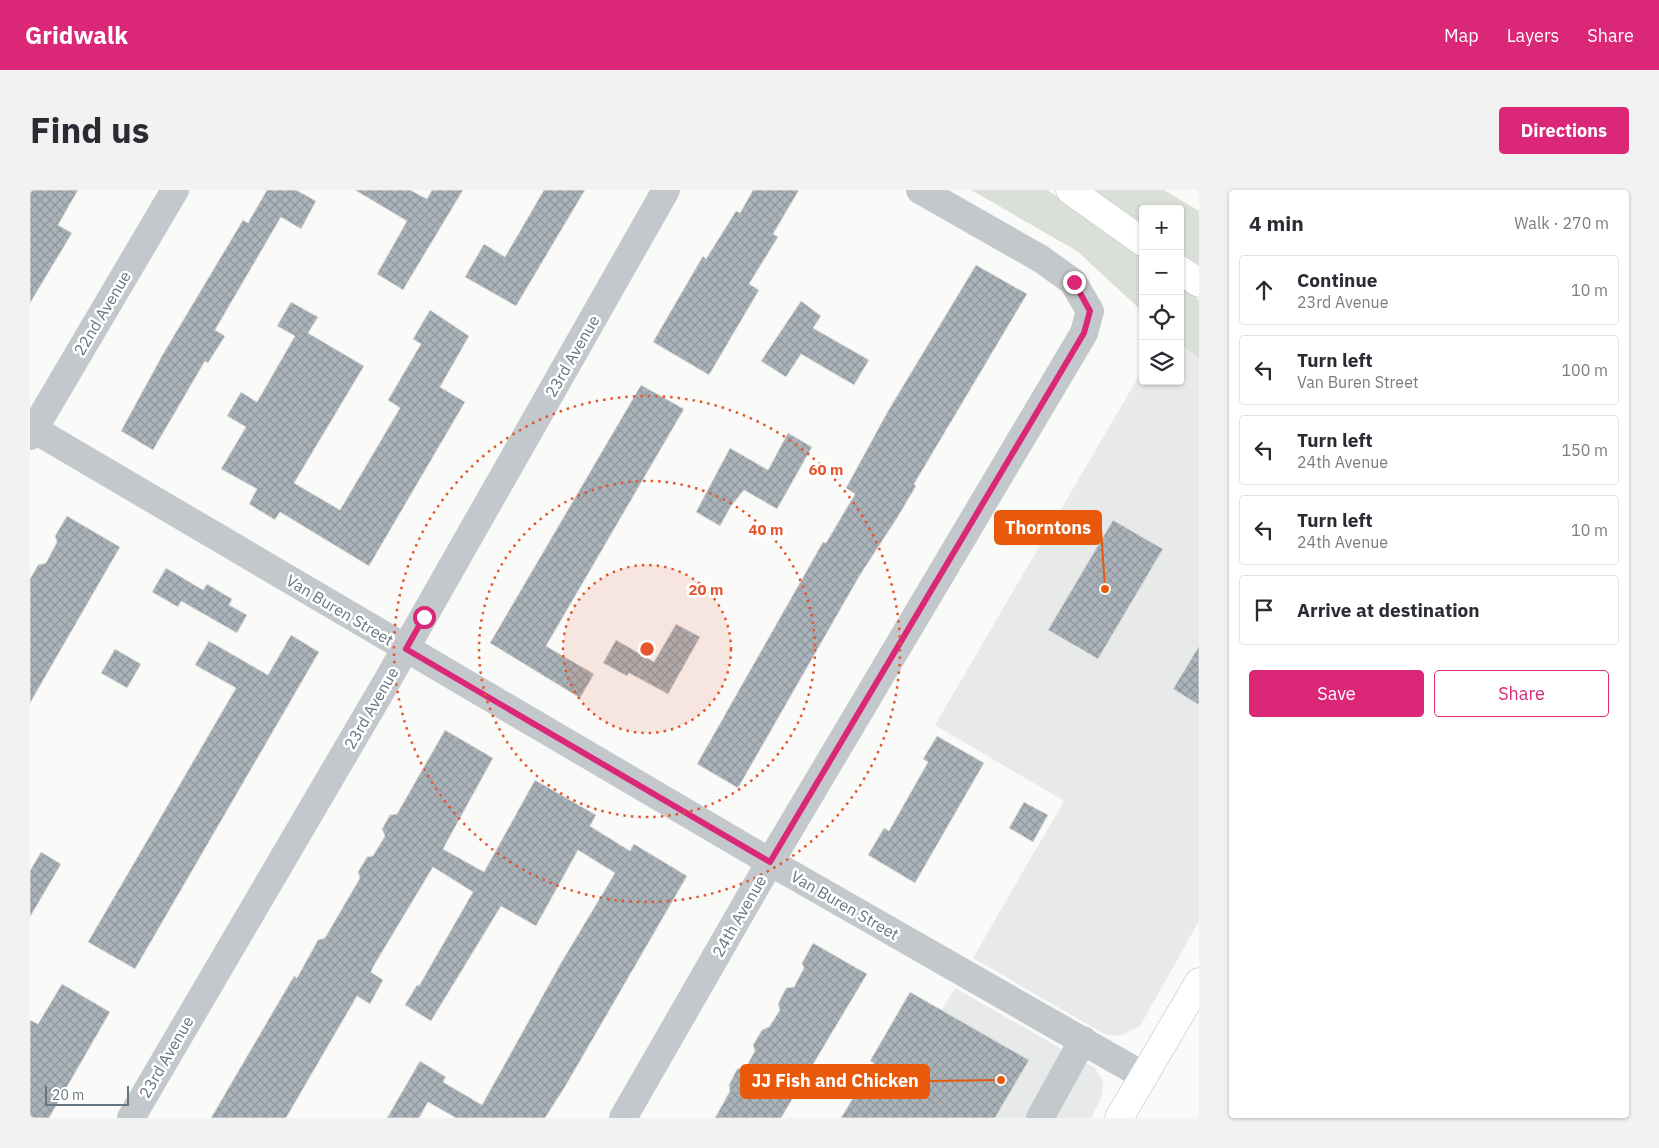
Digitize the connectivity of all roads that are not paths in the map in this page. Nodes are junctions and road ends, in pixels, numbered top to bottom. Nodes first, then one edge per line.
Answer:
1 (175, 190) edge
2 (666, 190) edge
3 (920, 190) edge
4 (1070, 190) edge
5 (1139, 239) edge
6 (1184, 273) edge
7 (1199, 283) edge
8 (31, 431) edge
9 (406, 649) junction
10 (770, 862) junction
11 (1199, 982) edge
12 (1082, 1040) junction
13 (1144, 1076) junction
14 (131, 1118) edge
15 (623, 1118) edge
16 (1040, 1118) edge
17 (1119, 1118) edge

1 - 8 street, 22nd Avenue
2 - 9 street, 23rd Avenue
3 - 10 street, 24th Avenue
4 - 5 main road
6 - 7 main road
8 - 9 street, Van Buren Street
9 - 10 street, Van Buren Street
9 - 14 street, 23rd Avenue
10 - 12 street, Van Buren Street
10 - 15 street, 24th Avenue
11 - 13 main road
12 - 13 street, Van Buren Street
12 - 16 street
13 - 17 main road

